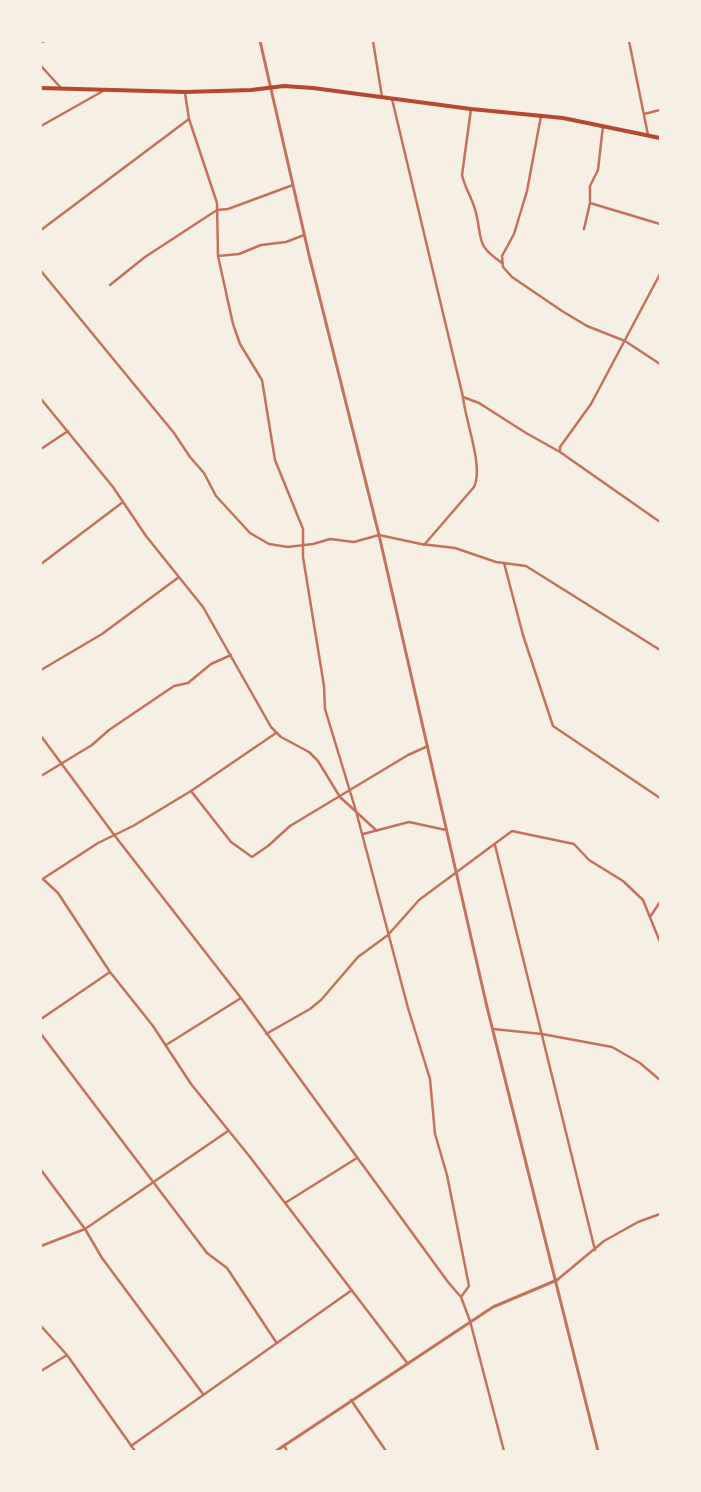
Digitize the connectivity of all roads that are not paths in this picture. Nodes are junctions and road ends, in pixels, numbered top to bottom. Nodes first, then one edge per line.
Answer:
1 (260, 41) edge
2 (373, 41) edge
3 (629, 41) edge
4 (41, 66) edge
5 (41, 88) edge
6 (61, 88) junction
7 (272, 88) junction
8 (104, 90) junction
9 (185, 92) junction
10 (382, 98) junction
11 (392, 99) junction
12 (471, 110) junction
13 (660, 110) edge
14 (644, 114) junction
15 (541, 116) junction
16 (189, 118) junction
17 (603, 125) junction
18 (41, 126) edge
19 (648, 135) junction
20 (660, 138) edge
21 (293, 185) junction
22 (590, 203) junction
23 (217, 210) junction
24 (660, 224) edge
25 (584, 229) dead end
26 (41, 230) edge
27 (304, 234) junction
28 (218, 256) junction
29 (502, 263) junction
30 (41, 271) edge
31 (660, 274) edge
32 (659, 278) edge
33 (110, 285) dead end
34 (626, 341) junction
35 (660, 364) edge
36 (463, 397) junction
37 (41, 399) edge
38 (68, 431) junction
39 (41, 449) edge
40 (560, 452) junction
41 (123, 502) junction
42 (660, 522) edge
43 (379, 535) junction
44 (304, 545) junction
45 (424, 545) junction
46 (504, 563) junction
47 (41, 564) edge
48 (179, 577) junction
49 (660, 650) edge
50 (231, 654) junction
51 (41, 670) edge
52 (276, 733) junction
53 (41, 736) edge
54 (428, 746) junction
55 (62, 763) junction
56 (41, 776) edge
57 (192, 791) junction
58 (350, 791) junction
59 (340, 797) junction
60 (660, 798) edge
61 (356, 811) junction
62 (448, 830) junction
63 (377, 831) junction
64 (363, 834) junction
65 (114, 836) junction
66 (495, 845) junction
67 (457, 871) junction
68 (42, 880) edge
69 (660, 902) edge
70 (650, 918) junction
71 (388, 935) junction
72 (660, 942) edge
73 (110, 972) junction
74 (241, 998) junction
75 (41, 1019) edge
76 (493, 1029) junction
77 (41, 1034) edge
78 (266, 1034) junction
79 (542, 1034) junction
80 (166, 1046) junction
81 (660, 1080) edge
82 (228, 1131) junction
83 (357, 1158) junction
84 (41, 1170) edge
85 (154, 1182) junction
86 (285, 1203) junction
87 (660, 1214) edge
88 (85, 1229) junction
89 (41, 1246) edge
90 (595, 1250) junction
91 (557, 1280) junction
92 (352, 1290) junction
93 (461, 1297) junction
94 (471, 1323) junction
95 (41, 1326) edge
96 (276, 1342) junction
97 (67, 1355) junction
98 (408, 1364) junction
99 (41, 1371) edge
100 (203, 1394) junction
101 (351, 1399) junction
102 (131, 1446) junction
103 (284, 1446) junction
104 (135, 1451) edge
105 (276, 1451) edge
106 (287, 1451) edge
107 (386, 1451) edge
108 (504, 1451) edge
109 (598, 1451) edge

1 - 7 street
2 - 10 street
3 - 14 street
4 - 6 street
5 - 6 main road
6 - 8 main road
7 - 9 main road
7 - 10 main road
7 - 21 street
8 - 9 main road
8 - 18 street
9 - 16 street
10 - 11 main road
11 - 12 main road
11 - 36 street
12 - 15 main road
12 - 29 street
13 - 14 street
14 - 19 street
15 - 17 main road
15 - 29 street
16 - 23 street
16 - 26 street
17 - 19 main road
17 - 22 street
19 - 20 main road
21 - 23 street
21 - 27 street
22 - 24 street
22 - 25 street
23 - 28 street
23 - 33 street
27 - 28 street
27 - 43 street
28 - 44 street
29 - 34 street
30 - 44 street
31 - 32 street
32 - 34 street
34 - 35 street
34 - 40 street
36 - 40 street
36 - 45 street
37 - 38 street
38 - 39 street
38 - 41 street
40 - 42 street
41 - 47 street
41 - 48 street
43 - 44 street
43 - 45 street
43 - 54 street
44 - 58 street
45 - 46 street
46 - 49 street
46 - 60 street
48 - 50 street
48 - 51 street
50 - 52 street
50 - 55 street
52 - 57 street
52 - 59 street
53 - 55 street
54 - 58 street
54 - 62 street
55 - 56 street
55 - 65 street
57 - 59 street
57 - 65 street
58 - 59 street
58 - 61 street
59 - 61 street
61 - 63 street
61 - 64 street
62 - 63 street
62 - 67 street
63 - 64 street
64 - 71 street
65 - 68 street
65 - 74 street
66 - 67 street
66 - 70 street
66 - 79 street
67 - 71 street
67 - 76 street
68 - 73 street
69 - 70 street
70 - 72 street
71 - 78 street
71 - 93 street
73 - 75 street
73 - 80 street
74 - 78 street
74 - 80 street
76 - 79 street
76 - 91 street
77 - 85 street
78 - 83 street
79 - 81 street
79 - 90 street
80 - 82 street
82 - 85 street
82 - 86 street
83 - 86 street
83 - 93 street
84 - 88 street
85 - 88 street
85 - 96 street
86 - 92 street
87 - 90 street
88 - 89 street
88 - 100 street
90 - 91 street
91 - 94 street
91 - 109 street
92 - 96 street
92 - 98 street
93 - 94 street
94 - 98 street
94 - 108 street
95 - 97 street
96 - 100 street
97 - 99 street
97 - 102 street
98 - 101 street
100 - 102 street
101 - 103 street
101 - 107 street
102 - 104 street
103 - 105 street
103 - 106 street

